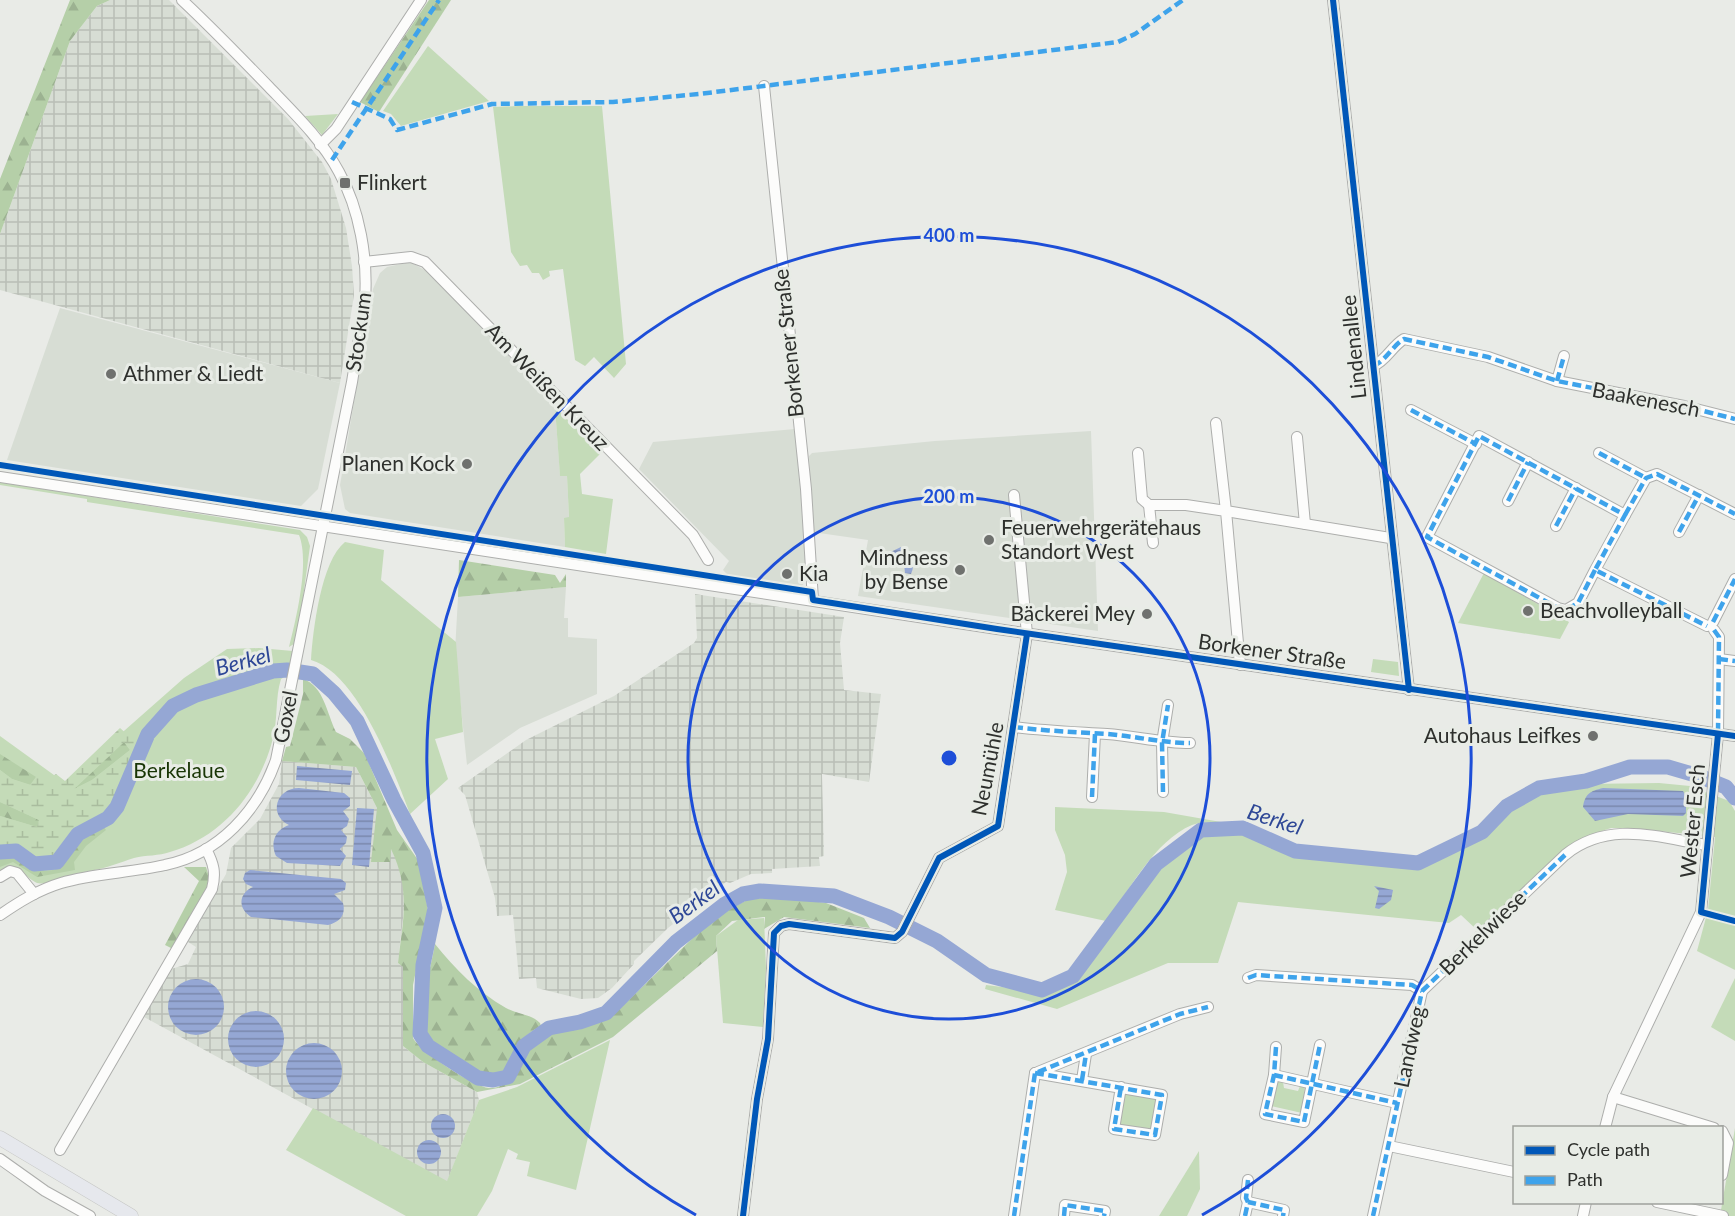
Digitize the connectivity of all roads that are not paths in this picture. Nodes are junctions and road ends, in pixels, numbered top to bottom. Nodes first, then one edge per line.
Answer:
1 (182, 0) edge
2 (421, 0) edge
3 (1333, 0) edge
4 (764, 86) dead end
5 (320, 146) junction
6 (364, 262) junction
7 (1564, 356) dead end
8 (1373, 366) junction
9 (1557, 381) junction
10 (1411, 410) dead end
11 (1735, 419) edge
12 (1216, 423) dead end
13 (1297, 437) dead end
14 (1476, 444) junction
15 (1138, 453) dead end
16 (1599, 453) dead end
17 (1528, 462) junction
18 (0, 477) edge
19 (1646, 478) junction
20 (1576, 488) junction
21 (1014, 495) dead end
22 (1699, 495) junction
23 (1508, 501) dead end
24 (1149, 506) junction
25 (1226, 512) junction
26 (1735, 514) edge
27 (1625, 515) junction
28 (1305, 524) junction
29 (322, 525) junction
30 (1556, 526) dead end
31 (1679, 532) dead end
32 (1390, 538) junction
33 (1153, 543) dead end
34 (708, 560) dead end
35 (1595, 570) junction
36 (1735, 579) edge
37 (813, 600) junction
38 (1711, 626) junction
39 (1027, 634) junction
40 (1719, 659) junction
41 (1735, 662) edge
42 (1240, 665) junction
43 (1409, 690) junction
44 (1167, 705) dead end
45 (1014, 727) junction
46 (1095, 734) junction
47 (1718, 734) junction
48 (1735, 736) edge
49 (1162, 743) junction
50 (1190, 743) dead end
51 (1163, 792) dead end
52 (1092, 797) dead end
53 (1706, 845) junction
54 (206, 849) junction
55 (0, 877) edge
56 (34, 894) junction
57 (0, 915) edge
58 (1248, 978) dead end
59 (1422, 991) junction
60 (1208, 1007) dead end
61 (1320, 1045) dead end
62 (1276, 1047) dead end
63 (1086, 1054) junction
64 (1035, 1073) junction
65 (1274, 1075) junction
66 (1082, 1080) junction
67 (1313, 1084) junction
68 (1121, 1087) junction
69 (1613, 1097) junction
70 (1397, 1103) junction
71 (1606, 1126) edge
72 (1707, 1126) edge
73 (1723, 1133) edge
74 (0, 1138) edge
75 (1389, 1146) junction
76 (60, 1150) dead end
77 (0, 1159) edge
78 (1723, 1170) edge
79 (1513, 1172) edge
80 (1248, 1180) dead end
81 (1248, 1202) junction
82 (1662, 1204) edge
83 (1719, 1215) edge
84 (90, 1216) edge
85 (131, 1216) edge
86 (743, 1216) edge
87 (1014, 1216) edge
88 (1064, 1216) edge
89 (1104, 1216) edge
90 (1245, 1216) edge
91 (1283, 1216) edge
92 (1373, 1216) edge

1 - 5 street, Stockum
2 - 5 street
3 - 8 street, Lindenallee
4 - 37 street, Borkener Straße
5 - 6 street, Stockum
6 - 29 street, Stockum
6 - 34 street, Am Weißen Kreuz
7 - 9 street
8 - 9 street, Baakenesch
8 - 32 street, Lindenallee
9 - 11 street, Baakenesch
10 - 14 street
12 - 25 street
13 - 28 street
14 - 17 street
14 - 35 street
15 - 24 street
16 - 19 street
17 - 20 street
17 - 23 street
18 - 29 street, Borkener Straße
19 - 22 street
19 - 27 street
20 - 27 street
20 - 30 street
21 - 39 street
22 - 26 street
22 - 31 street
24 - 25 street
24 - 33 street
25 - 28 street
25 - 42 street
27 - 35 street
28 - 32 street
29 - 37 street, Borkener Straße
29 - 54 street, Goxel
32 - 43 street, Lindenallee
35 - 38 street
36 - 38 street
37 - 39 street, Borkener Straße
38 - 40 street
39 - 42 street, Borkener Straße
39 - 45 street, Neumühle
40 - 41 street
40 - 47 street
42 - 43 street, Borkener Straße
43 - 47 street, Borkener Straße
44 - 49 street
45 - 46 street
45 - 86 street, Neumühle
46 - 49 street
46 - 52 street
47 - 48 street, Borkener Straße
47 - 53 street, Wester Esch
49 - 50 street
49 - 51 street
53 - 59 street, Berkelwiese
53 - 69 street, Wester Esch
54 - 56 street, Goxel
54 - 76 street
55 - 56 street
56 - 57 street, Goxel
58 - 59 street, Berkelwiese
59 - 70 street, Landweg
60 - 63 street
61 - 67 street
62 - 65 street
63 - 64 street
63 - 66 street
64 - 66 street
64 - 87 street
65 - 67 street, Landweg
65 - 67 street
66 - 68 street
67 - 70 street, Landweg
68 - 68 street
69 - 71 street, Wester Esch
69 - 72 street
70 - 75 street, Landweg
73 - 78 street
74 - 85 main road
75 - 79 street
75 - 92 street, Landweg
77 - 84 street
80 - 81 street
81 - 90 street
81 - 91 street
82 - 83 street
88 - 89 street

